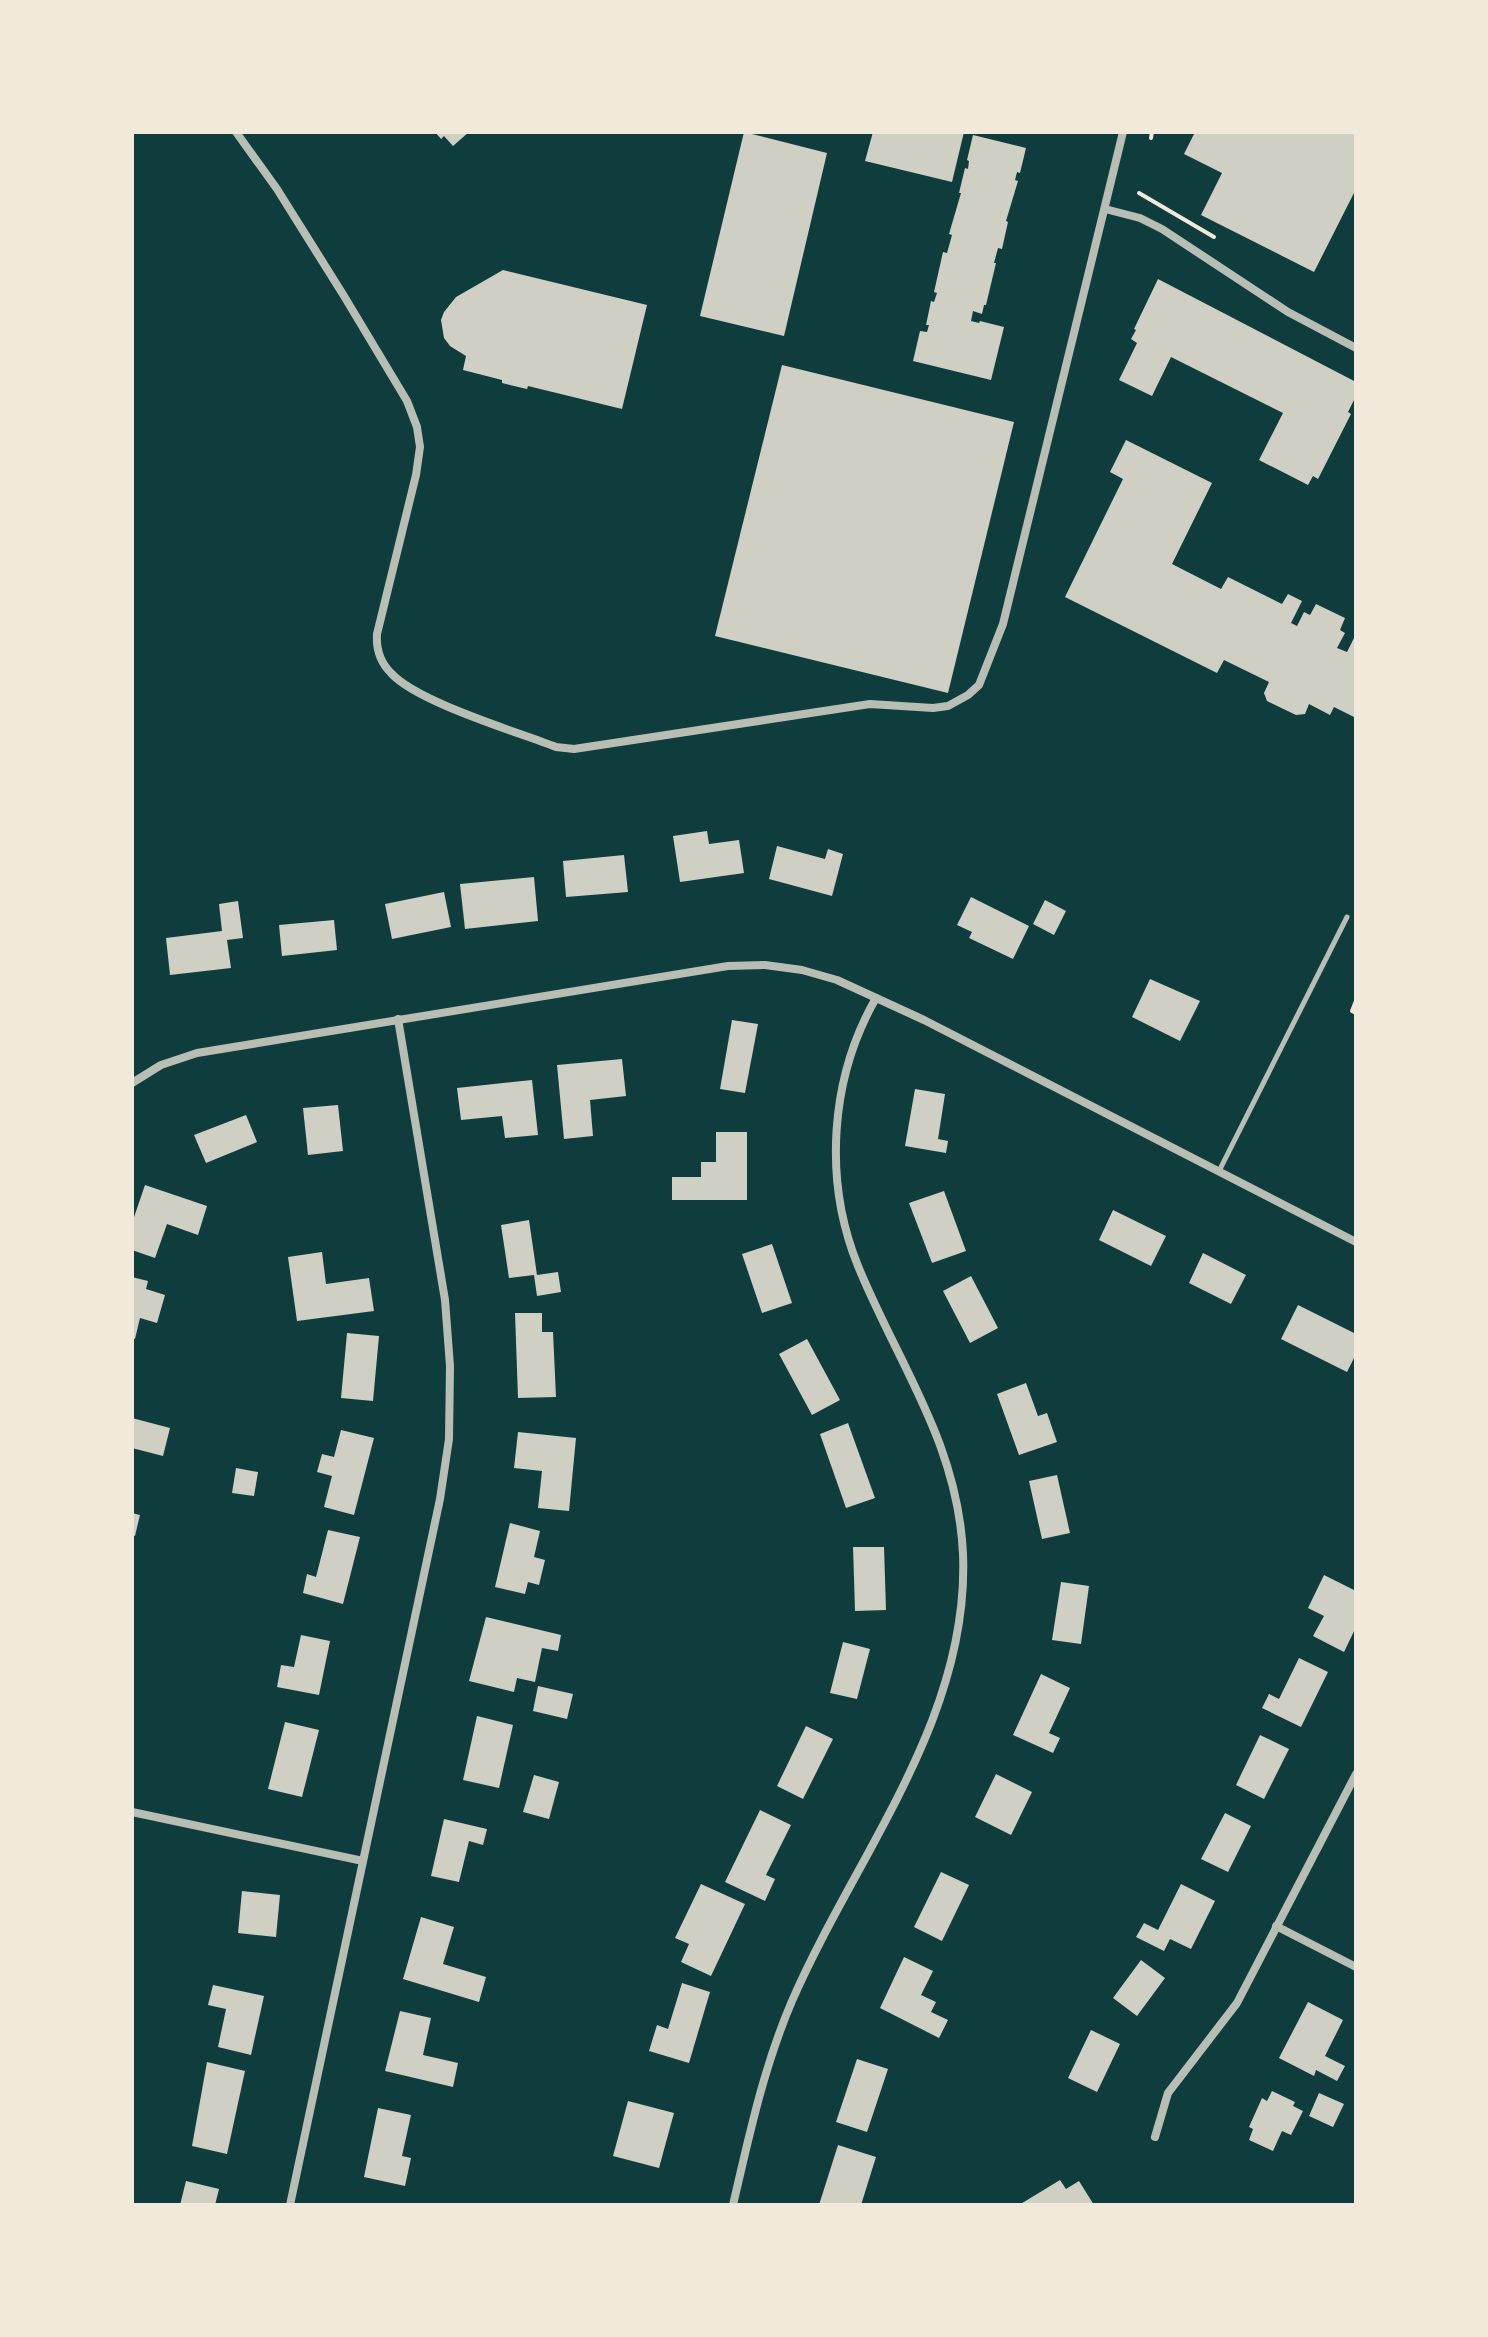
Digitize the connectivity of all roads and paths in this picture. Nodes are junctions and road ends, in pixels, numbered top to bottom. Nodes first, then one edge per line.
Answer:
1 (236, 132) edge
2 (1123, 132) edge
3 (1139, 193) dead end
4 (1105, 209) junction
5 (1214, 237) dead end
6 (1356, 348) edge
7 (1347, 917) dead end
8 (876, 998) junction
9 (1356, 1001) edge
10 (1356, 1013) edge
11 (398, 1019) junction
12 (132, 1083) edge
13 (1219, 1171) junction
14 (1356, 1242) edge
15 (1356, 1774) edge
16 (132, 1812) edge
17 (363, 1861) junction
18 (1276, 1926) junction
19 (1356, 1967) edge
20 (1155, 2137) dead end
21 (290, 2205) edge
22 (733, 2205) edge

1 - 4 street
2 - 4 street
3 - 5 path
4 - 6 street
7 - 13 lane
8 - 11 street
8 - 13 street
8 - 22 street
9 - 10 path
11 - 12 street
11 - 17 street
13 - 14 street
15 - 18 street
16 - 17 street
17 - 21 street
18 - 19 street
18 - 20 street

